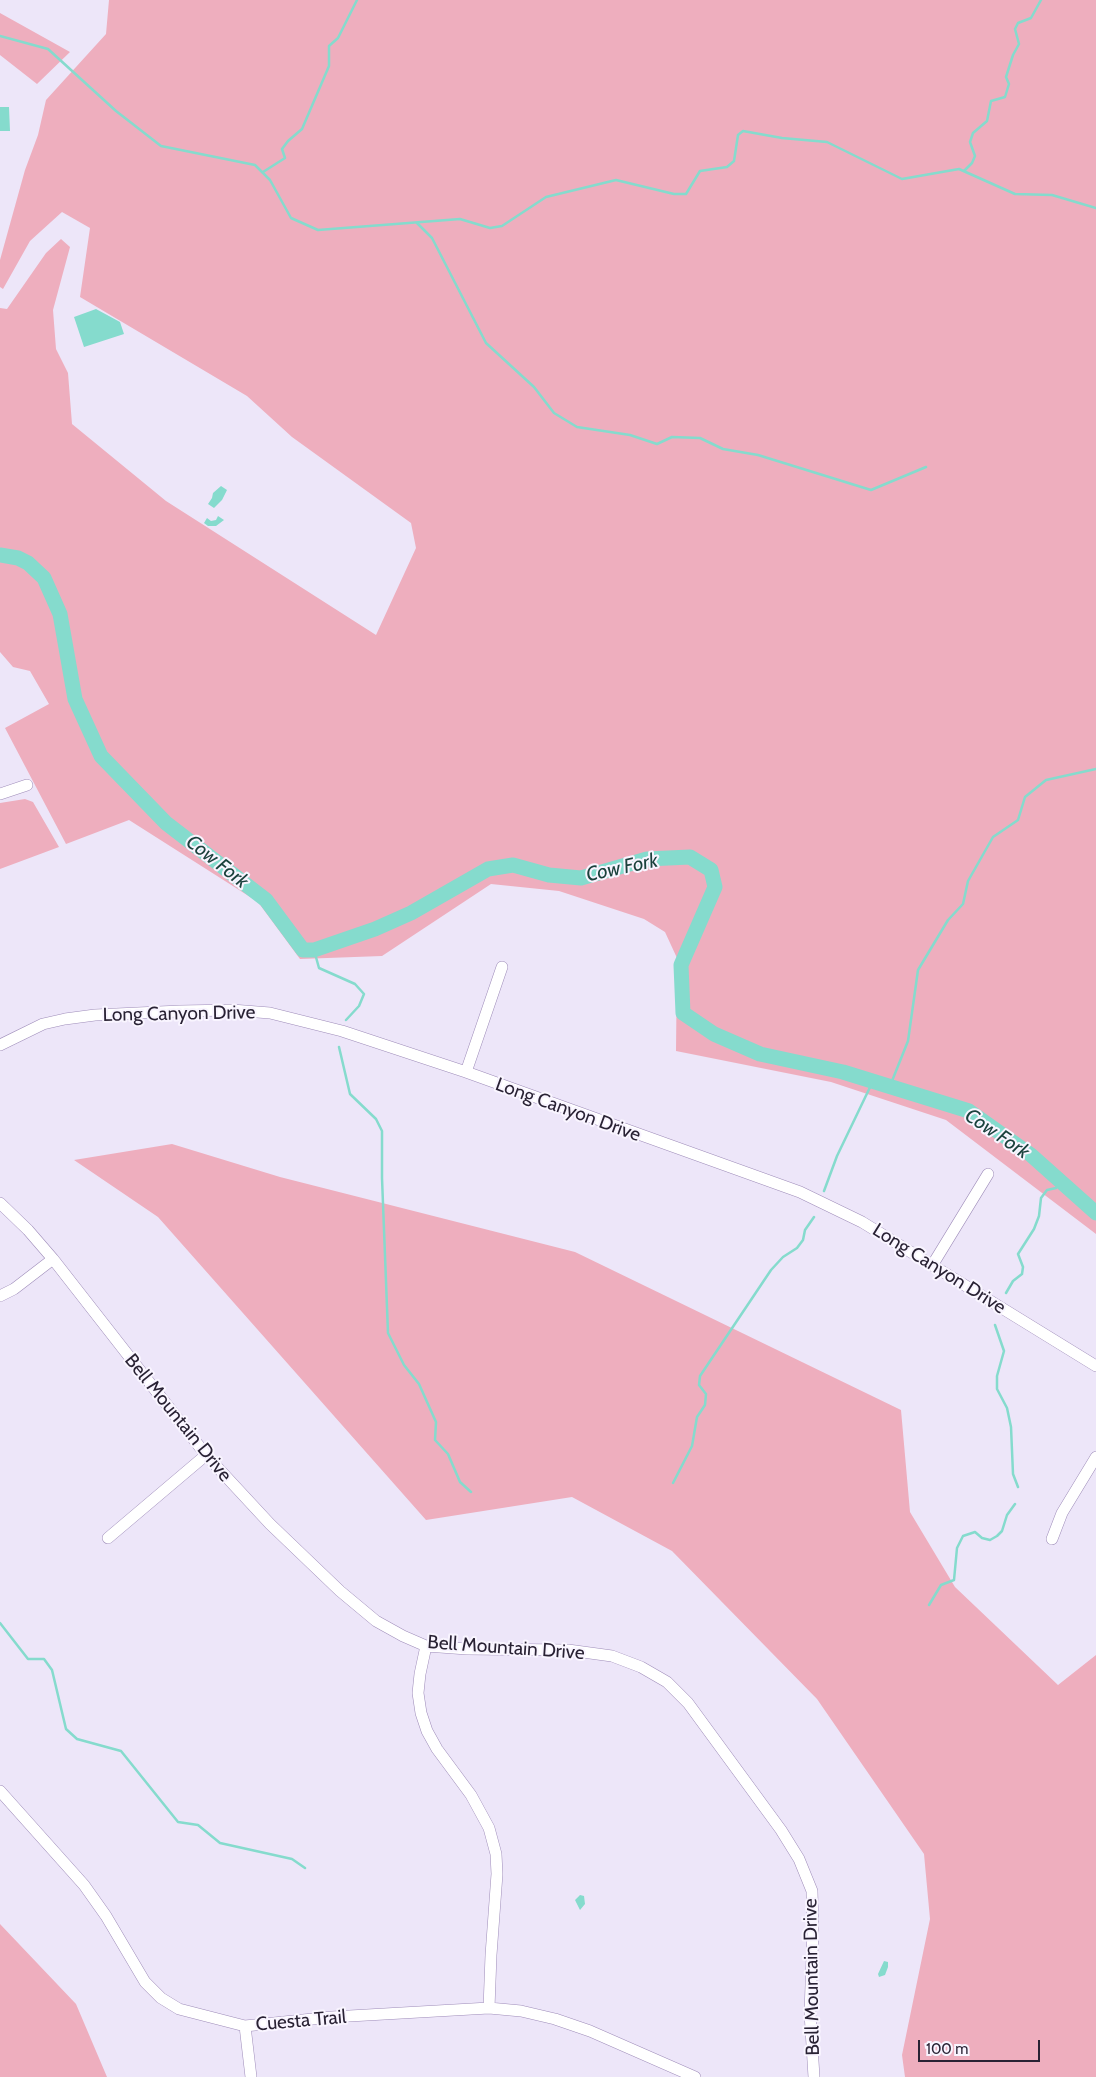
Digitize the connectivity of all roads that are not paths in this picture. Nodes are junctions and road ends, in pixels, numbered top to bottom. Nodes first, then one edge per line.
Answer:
1 (27, 785) dead end
2 (0, 794) edge
3 (502, 967) dead end
4 (0, 1045) edge
5 (466, 1072) junction
6 (988, 1174) dead end
7 (0, 1203) edge
8 (53, 1259) junction
9 (933, 1264) junction
10 (0, 1296) edge
11 (1096, 1366) edge
12 (206, 1455) junction
13 (1096, 1457) edge
14 (108, 1538) dead end
15 (1052, 1539) dead end
16 (426, 1646) junction
17 (0, 1791) edge
18 (489, 2008) junction
19 (245, 2026) junction
20 (251, 2077) edge
21 (696, 2077) edge
22 (814, 2077) edge

1 - 2 street
3 - 5 street
4 - 5 street, Long Canyon Drive
5 - 9 street, Long Canyon Drive
6 - 9 street
7 - 8 street, Bell Mountain Drive
8 - 10 street
8 - 12 street, Bell Mountain Drive
9 - 11 street, Long Canyon Drive
12 - 14 street
12 - 16 street, Bell Mountain Drive
13 - 15 street
16 - 18 street
16 - 22 street, Bell Mountain Drive
17 - 19 street, Cuesta Trail
18 - 19 street, Cuesta Trail
18 - 21 street, Cuesta Trail
19 - 20 street

